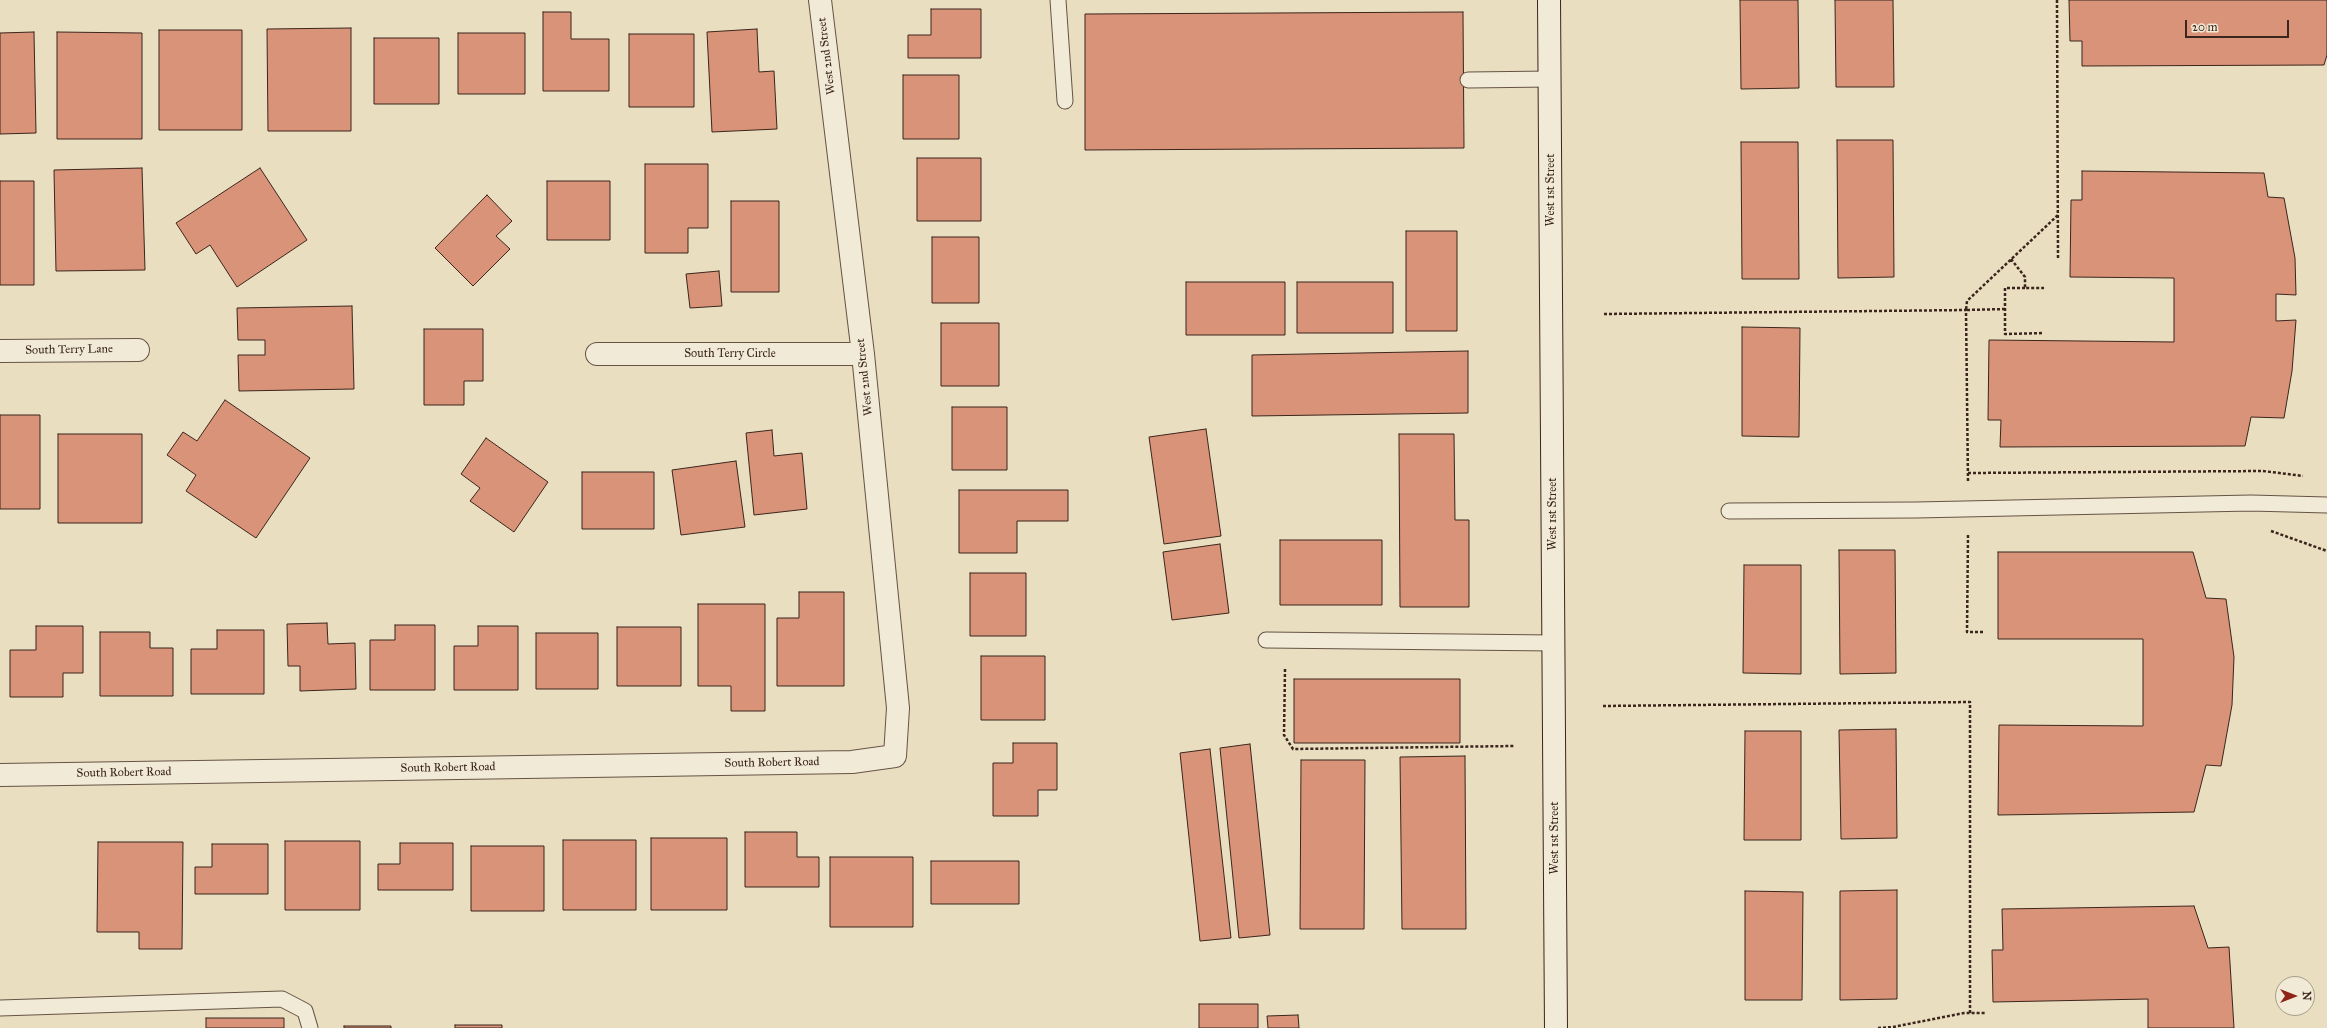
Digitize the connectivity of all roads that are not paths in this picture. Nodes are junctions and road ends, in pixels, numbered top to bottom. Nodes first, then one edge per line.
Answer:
1 (820, 0) edge
2 (1058, 0) edge
3 (1549, 0) edge
4 (1551, 79) junction
5 (1468, 80) dead end
6 (1065, 101) dead end
7 (138, 350) dead end
8 (0, 351) edge
9 (596, 354) dead end
10 (863, 354) junction
11 (2327, 504) edge
12 (1729, 511) dead end
13 (1266, 640) dead end
14 (1554, 643) junction
15 (895, 756) joint
16 (0, 775) edge
17 (0, 1008) edge
18 (310, 1028) edge
19 (1556, 1028) edge

1 - 10 street, West 2nd Street
2 - 6 lane
3 - 4 street, West 1st Street
4 - 5 lane
4 - 14 street, West 1st Street
7 - 8 street, South Terry Lane
9 - 10 street, South Terry Circle
10 - 15 street, West 2nd Street
11 - 12 lane
13 - 14 lane
14 - 19 street, West 1st Street
15 - 16 street, South Robert Road
17 - 18 lane

